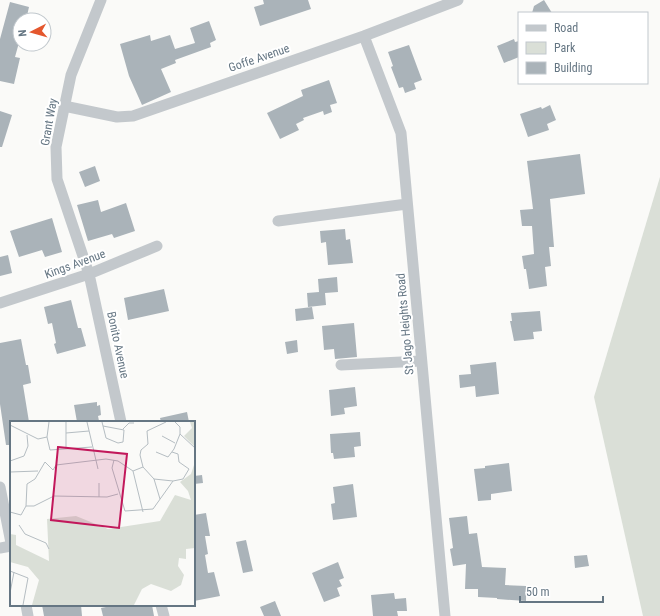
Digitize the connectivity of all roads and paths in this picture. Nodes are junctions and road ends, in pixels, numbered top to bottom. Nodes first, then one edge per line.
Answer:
1 (101, 0) edge
2 (458, 0) edge
3 (364, 36) junction
4 (64, 106) junction
5 (407, 204) junction
6 (278, 221) dead end
7 (157, 246) dead end
8 (89, 274) junction
9 (0, 303) edge
10 (421, 361) junction
11 (342, 365) dead end
12 (121, 421) edge
13 (0, 487) edge
14 (10, 538) edge
15 (10, 546) edge
16 (0, 548) edge
17 (26, 606) edge
18 (161, 606) edge
19 (28, 616) edge
20 (164, 616) edge
21 (445, 616) edge

1 - 4 street, Grant Way
2 - 3 street, Goffe Avenue
3 - 4 street, Goffe Avenue
3 - 5 street, St Jago Heights Road
4 - 8 street, Grant Way
5 - 6 street
5 - 10 street, St Jago Heights Road
7 - 8 street, Kings Avenue
8 - 9 street, Kings Avenue
8 - 12 street, Bonito Avenue
10 - 11 street
10 - 21 street, St Jago Heights Road
13 - 14 street
15 - 16 street
17 - 19 street
18 - 20 street

